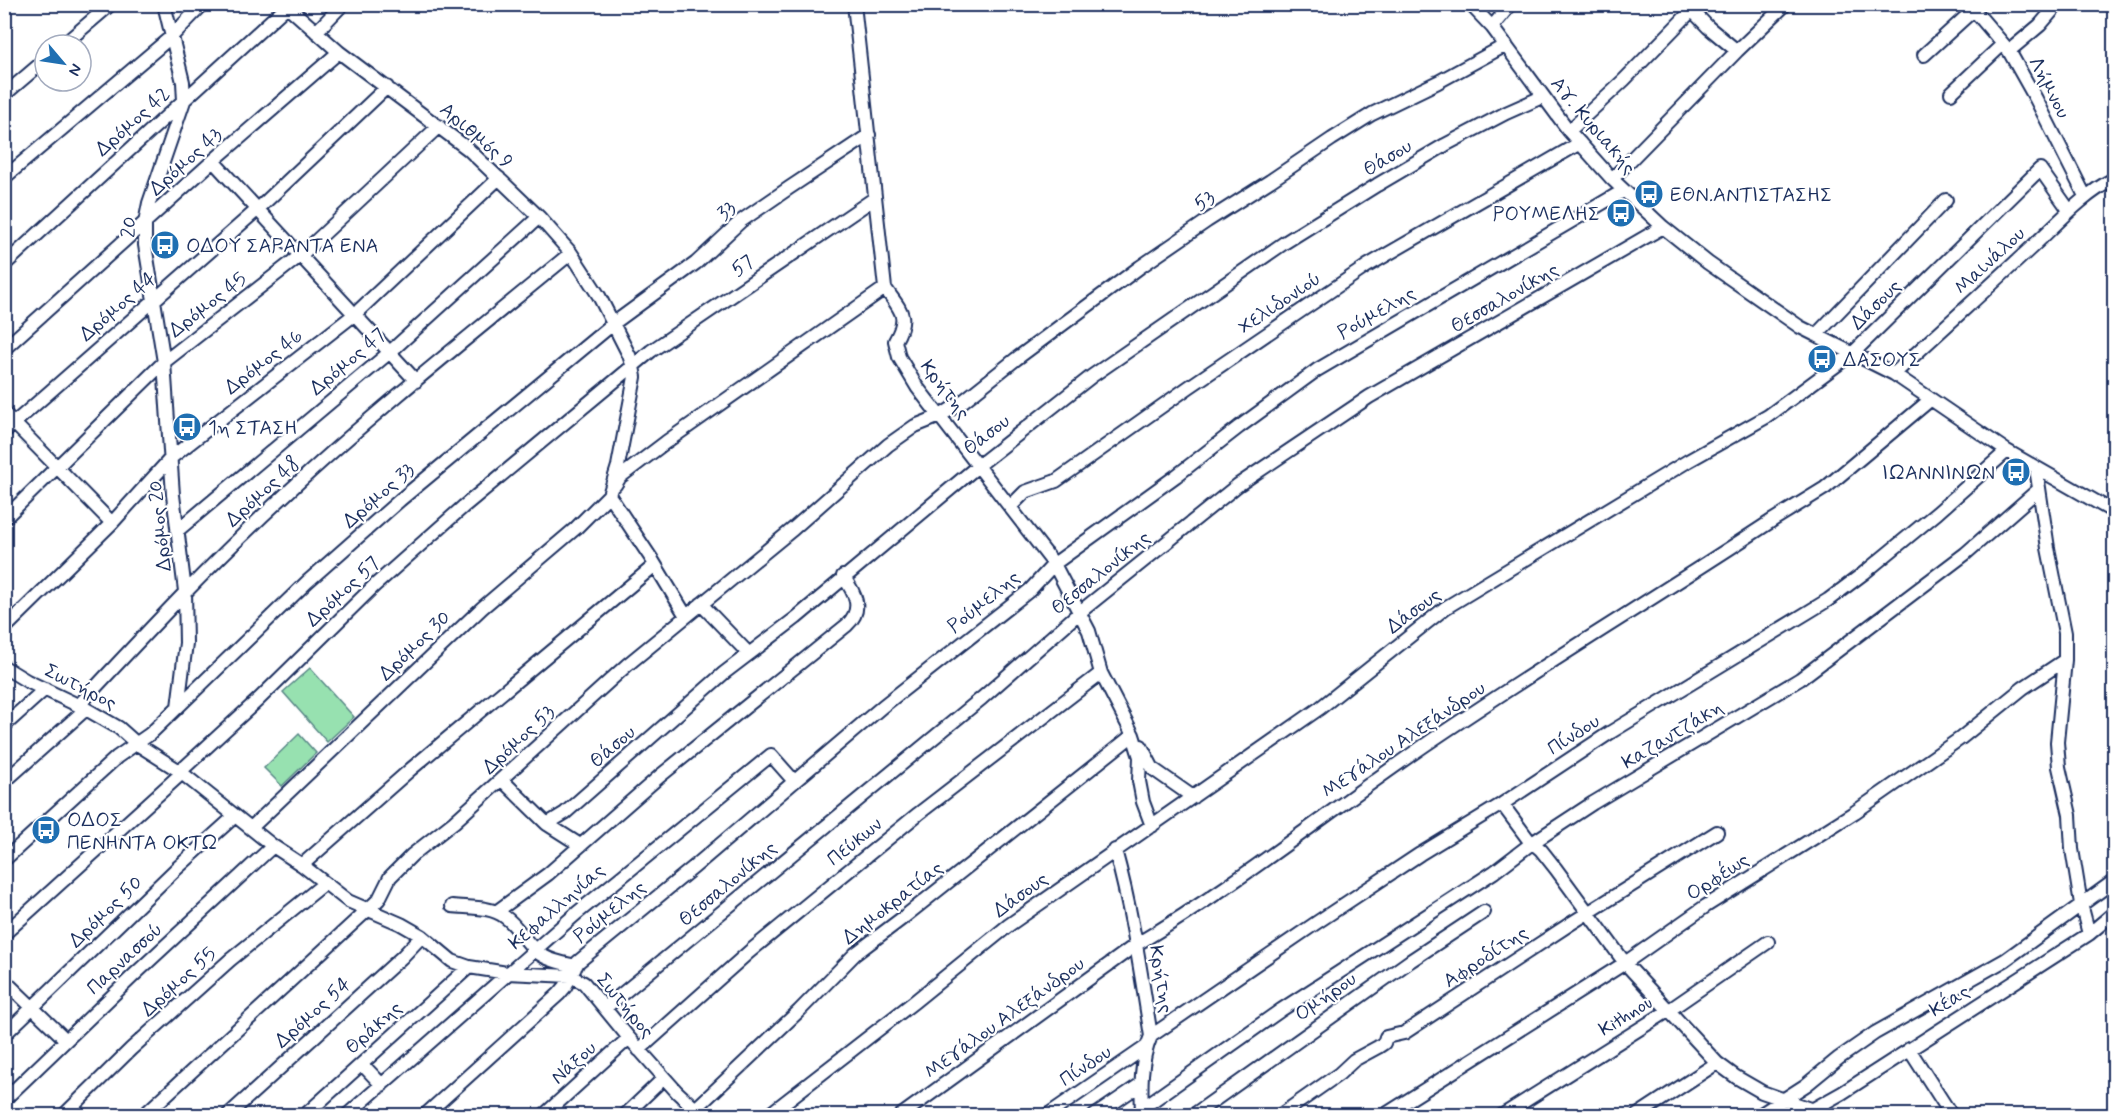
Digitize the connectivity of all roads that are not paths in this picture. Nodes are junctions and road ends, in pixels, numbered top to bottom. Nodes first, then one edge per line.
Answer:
1 (111, 4) edge
2 (164, 4) edge
3 (203, 4) edge
4 (343, 4) edge
5 (854, 4) edge
6 (1470, 4) edge
7 (1511, 4) edge
8 (1786, 4) edge
9 (2058, 4) edge
10 (286, 5) edge
11 (1693, 6) edge
12 (1974, 6) edge
13 (1492, 27) junction
14 (316, 32) junction
15 (77, 33) edge
16 (172, 36) junction
17 (1506, 45) junction
18 (2006, 48) junction
19 (1737, 51) junction
20 (339, 52) junction
21 (1924, 55) dead end
22 (33, 70) edge
23 (387, 87) junction
24 (1951, 93) dead end
25 (4, 95) edge
26 (1542, 97) junction
27 (184, 101) junction
28 (439, 126) junction
29 (1569, 131) junction
30 (869, 135) junction
31 (1580, 143) junction
32 (213, 161) junction
33 (4, 178) edge
34 (499, 178) junction
35 (1612, 179) junction
36 (2115, 179) edge
37 (1623, 191) junction
38 (2085, 196) junction
39 (875, 198) junction
40 (1946, 200) dead end
41 (258, 209) junction
42 (2069, 210) junction
43 (539, 217) junction
44 (145, 223) junction
45 (1664, 227) junction
46 (571, 253) junction
47 (301, 255) junction
48 (4, 265) edge
49 (885, 288) junction
50 (153, 299) junction
51 (355, 314) junction
52 (614, 323) junction
53 (1816, 335) junction
54 (4, 349) edge
55 (390, 352) junction
56 (1853, 353) junction
57 (164, 363) junction
58 (633, 367) junction
59 (1894, 374) junction
60 (416, 381) junction
61 (1930, 400) junction
62 (4, 413) edge
63 (940, 416) junction
64 (9, 427) edge
65 (538, 446) joint
66 (2007, 451) junction
67 (172, 458) junction
68 (979, 465) junction
69 (57, 466) junction
70 (2036, 468) junction
71 (2038, 490) junction
72 (610, 492) junction
73 (1010, 507) junction
74 (2115, 512) edge
75 (4, 519) edge
76 (112, 523) junction
77 (177, 531) junction
78 (1054, 564) junction
79 (655, 565) junction
80 (843, 576) junction
81 (185, 591) junction
82 (701, 604) junction
83 (1080, 612) junction
84 (686, 616) junction
85 (4, 629) edge
86 (749, 654) junction
87 (2065, 660) junction
88 (6, 671) edge
89 (1101, 673) junction
90 (45, 689) junction
91 (82, 707) junction
92 (178, 707) junction
93 (4, 726) edge
94 (1133, 735) junction
95 (137, 744) junction
96 (180, 771) junction
97 (501, 780) junction
98 (794, 781) junction
99 (4, 783) edge
100 (1193, 797) junction
101 (1502, 804) junction
102 (235, 816) junction
103 (547, 824) junction
104 (1152, 826) junction
105 (251, 828) junction
106 (1717, 832) dead end
107 (1532, 843) junction
108 (580, 845) junction
109 (273, 846) junction
110 (1115, 850) junction
111 (4, 860) edge
112 (302, 865) junction
113 (2115, 881) edge
114 (325, 884) junction
115 (2081, 904) junction
116 (452, 906) dead end
117 (367, 910) junction
118 (495, 912) junction
119 (1485, 912) dead end
120 (1588, 913) junction
121 (2115, 913) edge
122 (4, 934) edge
123 (2089, 934) junction
124 (422, 936) junction
125 (1768, 942) dead end
126 (1137, 944) junction
127 (535, 951) junction
128 (1625, 963) junction
129 (469, 967) junction
130 (573, 971) junction
131 (507, 973) junction
132 (4, 980) edge
133 (32, 1008) junction
134 (605, 1008) junction
135 (1668, 1011) junction
136 (4, 1035) edge
137 (629, 1038) junction
138 (66, 1040) junction
139 (1148, 1042) junction
140 (639, 1050) junction
141 (1909, 1050) junction
142 (1717, 1063) junction
143 (362, 1064) junction
144 (664, 1078) junction
145 (1141, 1084) junction
146 (382, 1085) junction
147 (4, 1100) edge
148 (1783, 1101) junction
149 (1142, 1112) edge
150 (1806, 1112) edge
151 (695, 1114) edge
152 (63, 1116) edge
153 (143, 1116) edge
154 (227, 1116) edge
155 (304, 1116) edge
156 (346, 1116) edge
157 (424, 1116) edge
158 (543, 1116) edge
159 (624, 1116) edge
160 (767, 1116) edge
161 (900, 1116) edge
162 (1046, 1116) edge
163 (1094, 1116) edge
164 (1192, 1116) edge
165 (1279, 1116) edge
166 (1383, 1116) edge
167 (1501, 1116) edge
168 (1636, 1116) edge
169 (1758, 1116) edge
170 (1952, 1116) edge

1 - 15 street
2 - 16 street, 20
3 - 16 street
4 - 14 street
5 - 30 street, Κρήτης
6 - 13 street, Αγ. Κυριακής
7 - 13 street
8 - 19 street
9 - 18 street
10 - 14 street, Αριθμός 9
10 - 27 street, Δρόμος 42
11 - 19 street
11 - 29 street
12 - 18 street, Λήμνου
12 - 21 street
13 - 17 street, Αγ. Κυριακής
14 - 20 street, Αριθμός 9
16 - 27 street, 20
16 - 33 street
17 - 26 street, Αγ. Κυριακής
17 - 63 street, 53
18 - 24 street
18 - 38 street, Λήμνου
19 - 35 street
20 - 23 street, Αριθμός 9
20 - 32 street, Δρόμος 43
22 - 25 street
23 - 28 street, Αριθμός 9
23 - 41 street, Δρόμος 44
26 - 29 street, Αγ. Κυριακής
26 - 68 street, Θάσου
27 - 44 street, 20
27 - 48 street, Δρόμος 42
28 - 34 street, Αριθμός 9
28 - 47 street, Δρόμος 45
29 - 31 street, Αγ. Κυριακής
30 - 39 street, Κρήτης
30 - 52 street, 33
31 - 35 street, Αγ. Κυριακής
31 - 73 street, Χελιδονιού
32 - 41 street
32 - 44 street, Δρόμος 43
34 - 43 street, Αριθμός 9
34 - 51 street, Δρόμος 46
35 - 37 street, Αγ. Κυριακής
36 - 38 street, Μαινάλου
37 - 45 street, Αγ. Κυριακής
37 - 78 street, Ρούμελης
38 - 42 street, Μαινάλου
39 - 49 street, Κρήτης
39 - 58 street, 57
40 - 53 street
41 - 47 street
41 - 50 street, Δρόμος 44
42 - 56 street, Δάσους
42 - 59 street, Μαινάλου
43 - 46 street, Αριθμός 9
43 - 55 street, Δρόμος 47
44 - 50 street, 20
44 - 54 street, Δρόμος 43
45 - 53 street, Αγ. Κυριακής
45 - 83 street, Θεσσαλονίκης
46 - 52 street, Αριθμός 9
46 - 60 street, Δρόμος 48
47 - 51 street
47 - 57 street, Δρόμος 45
49 - 63 street, Κρήτης
49 - 72 street, Δρόμος 30
50 - 57 street, 20
50 - 64 street, Δρόμος 44
51 - 55 street
51 - 67 street, Δρόμος 46
52 - 58 street, Αριθμός 9
52 - 92 street, Δρόμος 33
53 - 56 street, Αγ. Κυριακής
55 - 60 street
55 - 77 street, Δρόμος 47
56 - 59 street, Αγ. Κυριακής
56 - 100 street, Δάσους
57 - 67 street, 20
57 - 69 street, Δρόμος 45
58 - 65 street, 57
58 - 72 street
59 - 61 street, Αγ. Κυριακής
60 - 81 street, Δρόμος 48
61 - 66 street, Αγ. Κυριακής
61 - 126 street, Μεγάλου Αλεξάνδρου
62 - 64 street
63 - 68 street, Κρήτης
63 - 82 street, Δρόμος 53
64 - 69 street
65 - 96 street, Δρόμος 57
66 - 70 street, Αγ. Κυριακής
66 - 101 street, Πίνδου
67 - 76 street, Δρόμος 46
67 - 77 street, Δρόμος 20
68 - 73 street, Κρήτης
68 - 80 street, Θάσου
69 - 75 street, Δρόμος 45
69 - 76 street
70 - 71 street
70 - 74 street, Αγ. Κυριακής
71 - 87 street
71 - 107 street, Καζαντζάκη
72 - 79 street
72 - 105 street, Δρόμος 30
73 - 78 street, Κρήτης
76 - 85 street, Δρόμος 46
77 - 81 street, Δρόμος 20
78 - 83 street, Κρήτης
78 - 98 street, Ρούμελης
79 - 84 street
79 - 112 street
80 - 86 street, Θάσου
80 - 108 street
81 - 91 street, Δρόμος 48
81 - 92 street
82 - 84 street, Δρόμος 53
82 - 86 street
83 - 89 street, Κρήτης
83 - 134 street, Θεσσαλονίκης
84 - 97 street, Δρόμος 53
86 - 103 street, Θάσου
87 - 115 street
87 - 128 street, Ορφέως
88 - 90 street, Σωτήρος
89 - 94 street, Κρήτης
89 - 140 street, Πεύκων
90 - 91 street, Σωτήρος
90 - 93 street
91 - 95 street, Σωτήρος
91 - 99 street, Δρόμος 48
92 - 95 street, Δρόμος 33
94 - 100 street
94 - 104 street, Κρήτης
94 - 151 street, Δημοκρατίας
95 - 96 street, Σωτήρος
95 - 111 street, Δρόμος 33
96 - 102 street, Σωτήρος
96 - 122 street, Δρόμος 57
97 - 103 street
97 - 117 street, Δρόμος 53
98 - 127 street, Κεφαλληνίας
98 - 130 street, Ρούμελης
100 - 104 street, Δάσους
101 - 107 street
101 - 139 street, Πίνδου
102 - 105 street, Σωτήρος
102 - 133 street, Δρόμος 50
103 - 108 street
104 - 110 street, Δάσους
105 - 109 street, Σωτήρος
106 - 120 street, Αφροδίτης
107 - 120 street
107 - 149 street, Καζαντζάκη
108 - 118 street
109 - 112 street, Σωτήρος
109 - 138 street, Παρνασσού
110 - 126 street, Κρήτης
110 - 160 street, Δάσους
112 - 114 street, Σωτήρος
113 - 115 street
114 - 117 street, Σωτήρος
114 - 152 street, Δρόμος 55
115 - 123 street
115 - 148 street
116 - 118 street
117 - 124 street, Σωτήρος
117 - 153 street, Δρόμος 53
118 - 127 street
119 - 164 street, Ομήρου
120 - 128 street
120 - 165 street, Αφροδίτης
121 - 123 street, Κέας
123 - 141 street, Κέας
124 - 129 street, Σωτήρος
124 - 154 street, Δρόμος 54
125 - 135 street, Κithnou
126 - 139 street, Κρήτης
126 - 161 street, Μεγάλου Αλεξάνδρου
127 - 130 street
127 - 131 street, Κεφαλληνίας
128 - 135 street
128 - 166 street, Ορφέως
129 - 131 street, Σωτήρος
129 - 143 street, Θράκης
130 - 131 street, Σωτήρος
130 - 134 street, Σωτήρος
130 - 157 street, Ρούμελης
131 - 146 street, Κεφαλληνίας
132 - 133 street
133 - 136 street, Δρόμος 50
133 - 138 street
134 - 137 street, Σωτήρος
135 - 142 street
135 - 167 street, Κithnou
137 - 140 street, Σωτήρος
137 - 158 street, Νάξου
138 - 147 street, Παρνασσού
139 - 145 street, Κρήτης
139 - 162 street, Πίνδου
140 - 144 street, Σωτήρος
141 - 150 street, Κέας
141 - 170 street
142 - 148 street
142 - 168 street
143 - 146 street
143 - 155 street, Θράκης
144 - 151 street, Σωτήρος
144 - 159 street
145 - 149 street, Κρήτης
145 - 163 street
146 - 156 street, Κεφαλληνίας
148 - 150 street
148 - 169 street

